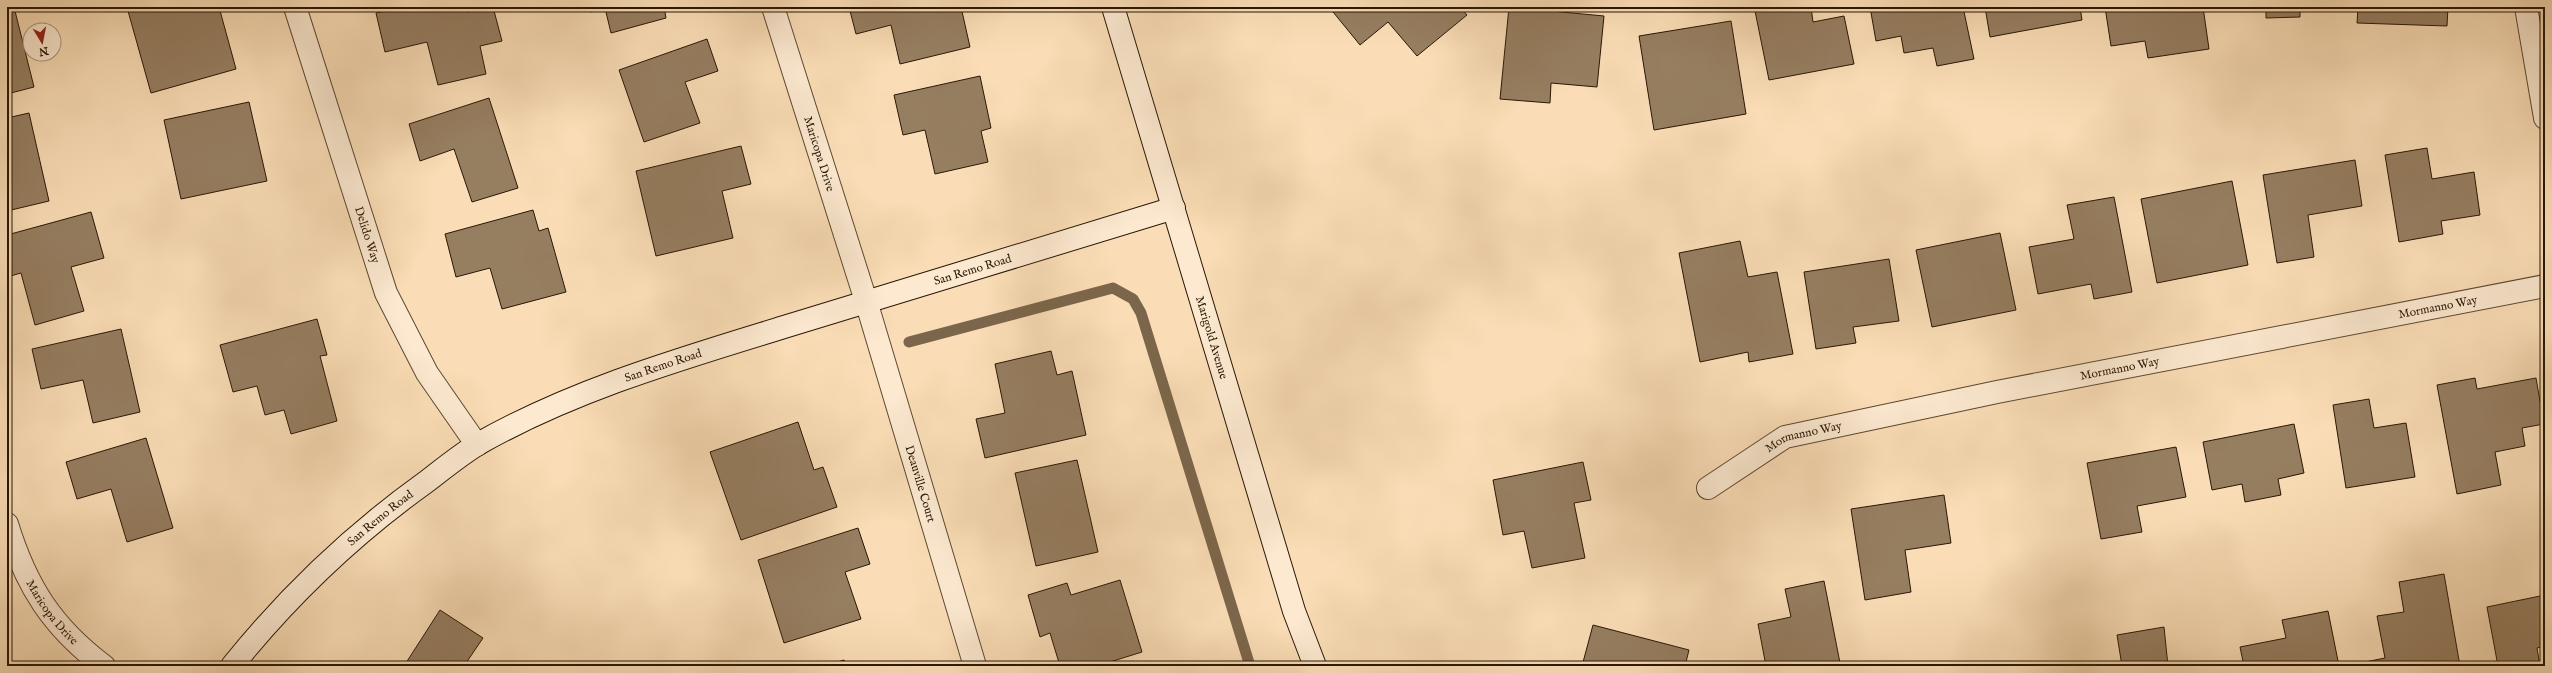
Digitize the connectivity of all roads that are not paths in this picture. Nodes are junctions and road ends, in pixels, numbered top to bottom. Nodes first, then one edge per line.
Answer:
1 (295, 7) edge
2 (772, 7) edge
3 (1113, 7) edge
4 (2526, 7) edge
5 (2545, 118) edge
6 (1174, 208) junction
7 (2545, 286) edge
8 (866, 302) junction
9 (476, 445) junction
10 (1708, 488) dead end
11 (7, 524) edge
12 (104, 666) edge
13 (232, 666) edge
14 (975, 666) edge
15 (1315, 666) edge

1 - 9 street, Delido Way
2 - 8 street, Maricopa Drive
3 - 6 street, Marigold Avenue
4 - 5 street
6 - 8 street, San Remo Road
6 - 15 street, Marigold Avenue
7 - 10 street, Mormanno Way
8 - 9 street, San Remo Road
8 - 14 street, Deauville Court
9 - 13 street, San Remo Road
11 - 12 street, Maricopa Drive

